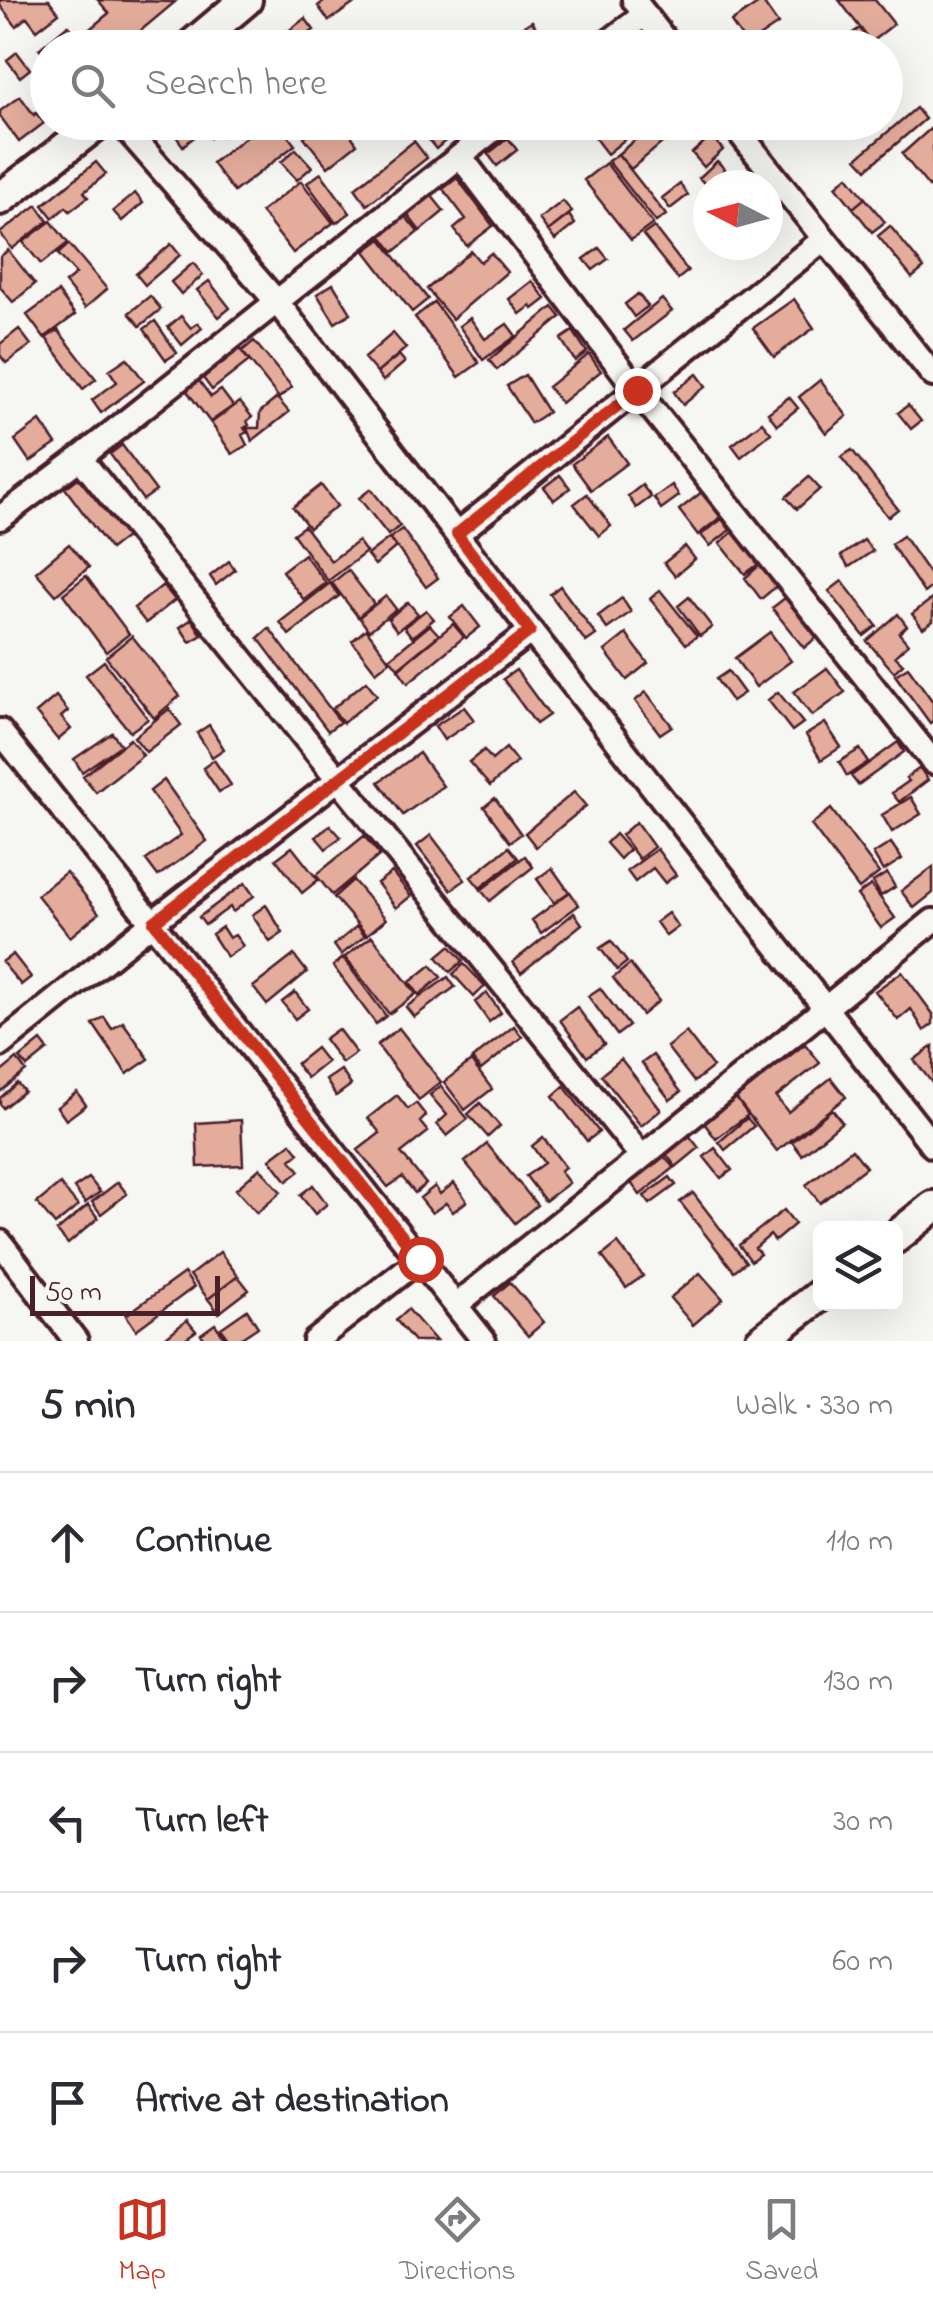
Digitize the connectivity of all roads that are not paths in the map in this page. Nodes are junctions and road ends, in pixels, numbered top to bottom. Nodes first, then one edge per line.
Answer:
1 (246, 0) edge
2 (639, 7) edge
3 (210, 30) edge
4 (618, 30) edge
5 (657, 30) edge
6 (75, 140) edge
7 (136, 140) edge
8 (481, 140) edge
9 (745, 140) edge
10 (460, 156) junction
11 (0, 199) edge
12 (824, 239) junction
13 (277, 302) junction
14 (933, 376) edge
15 (637, 390) junction
16 (80, 458) junction
17 (0, 518) edge
18 (457, 534) junction
19 (530, 631) junction
20 (0, 730) edge
21 (933, 762) edge
22 (340, 780) junction
23 (933, 921) edge
24 (154, 922) junction
25 (826, 1006) junction
26 (0, 1045) edge
27 (933, 1146) edge
28 (642, 1157) junction
29 (933, 1207) edge
30 (903, 1231) edge
31 (0, 1242) edge
32 (420, 1259) junction
33 (813, 1301) edge
34 (456, 1304) junction
35 (772, 1338) edge
36 (76, 1341) edge
37 (315, 1341) edge
38 (484, 1341) edge

1 - 3 street
2 - 4 street
2 - 5 street
6 - 11 street
7 - 13 street
8 - 10 street
9 - 12 street
10 - 13 street
10 - 15 street
12 - 14 street
12 - 15 street
13 - 16 street
13 - 18 street
15 - 18 street
15 - 21 street
16 - 17 street
16 - 22 street
18 - 19 street
19 - 22 street
19 - 25 street
20 - 24 street
22 - 24 street
22 - 28 street
23 - 25 street
24 - 26 street
24 - 32 street
25 - 27 street
25 - 28 street
28 - 34 street
29 - 30 street
31 - 36 street
32 - 34 street
32 - 37 street
33 - 35 street
34 - 38 street

